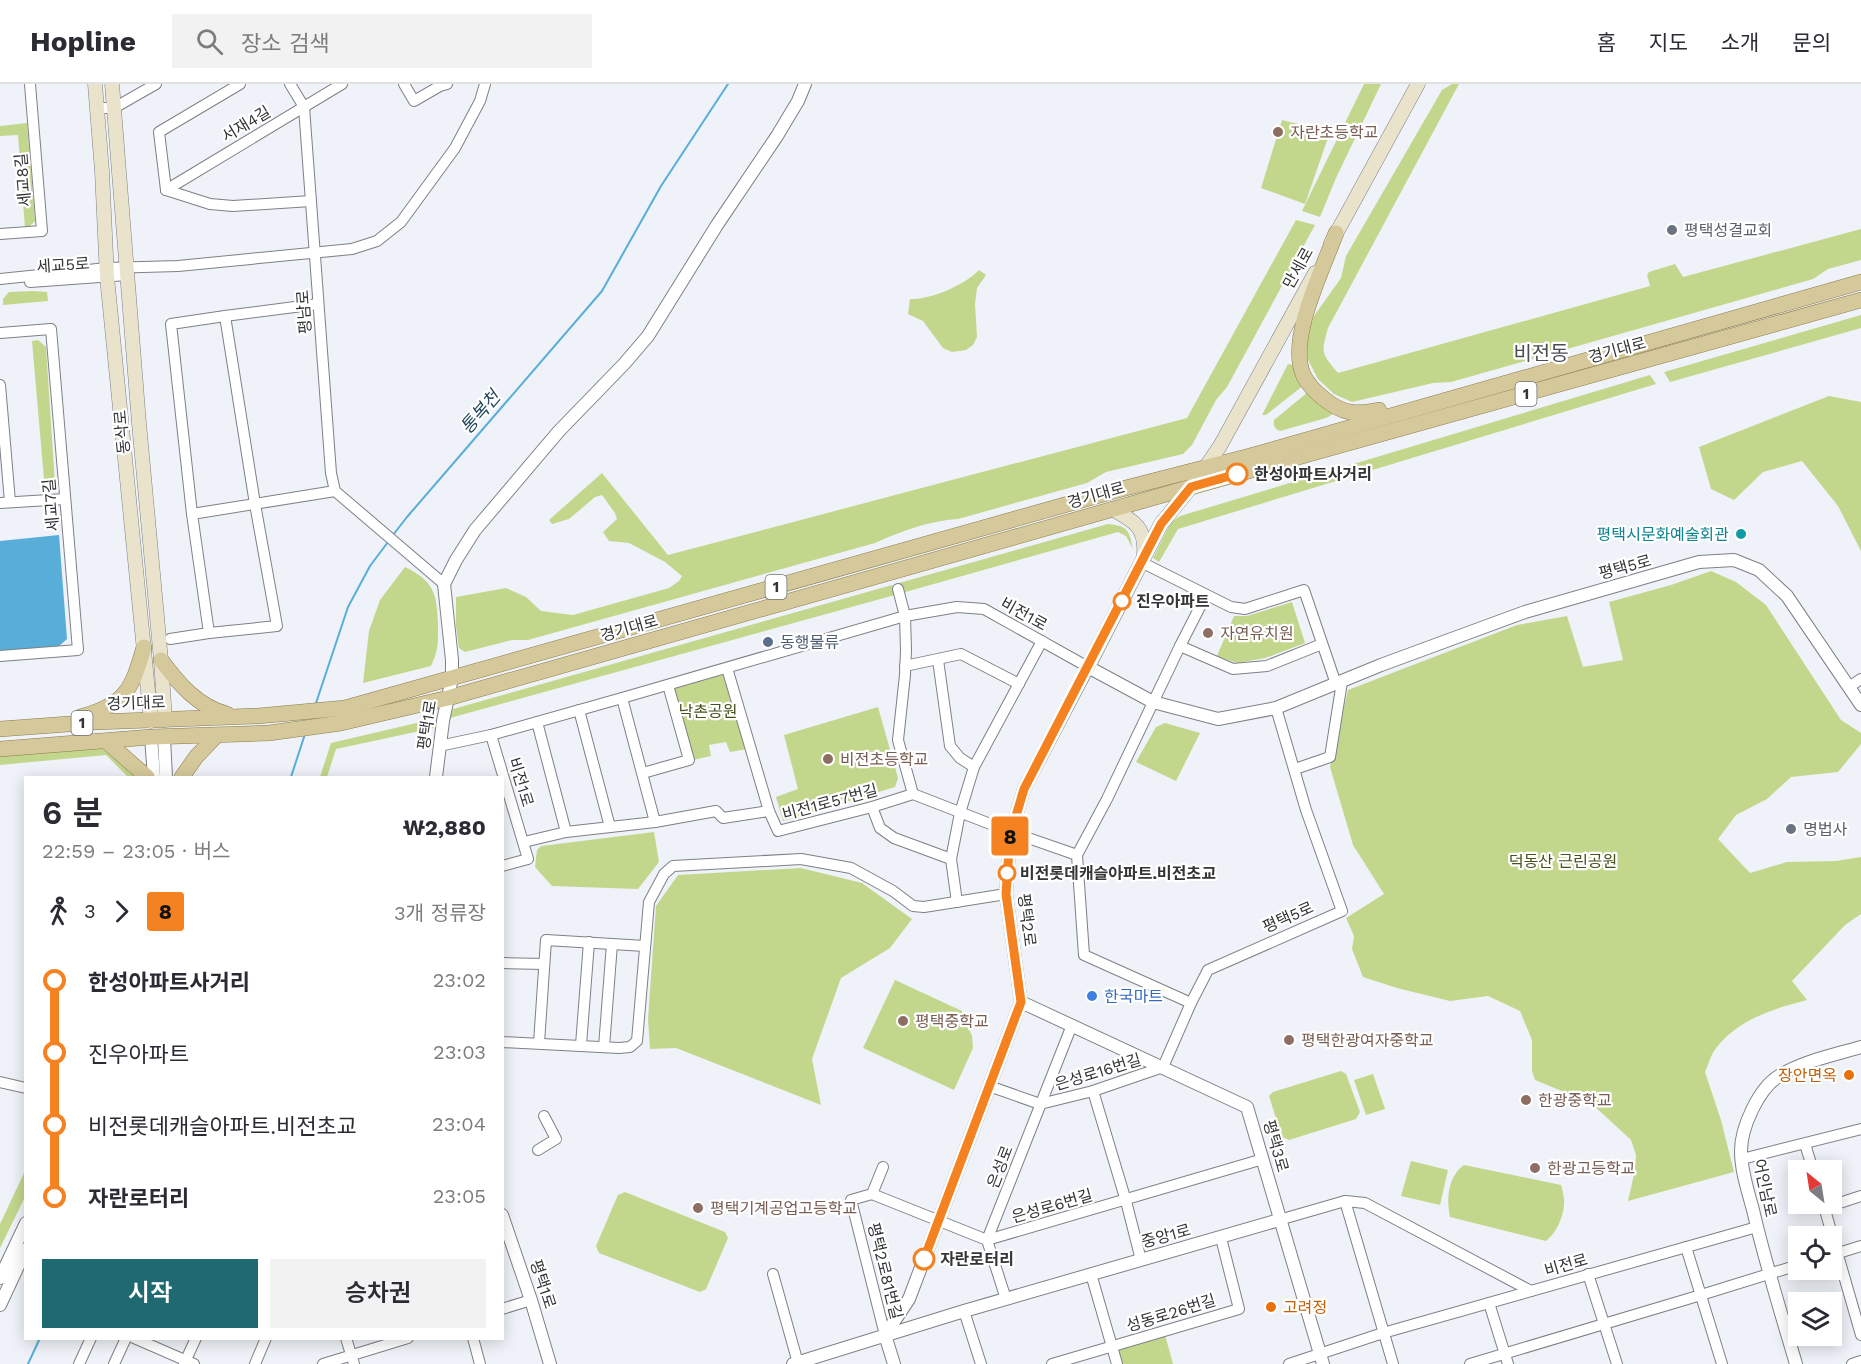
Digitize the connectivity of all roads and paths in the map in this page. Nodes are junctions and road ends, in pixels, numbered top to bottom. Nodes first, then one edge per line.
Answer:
1 (30, 84) edge
2 (95, 84) edge
3 (112, 84) edge
4 (156, 84) edge
5 (240, 84) edge
6 (290, 84) edge
7 (342, 84) edge
8 (404, 84) edge
9 (447, 84) edge
10 (485, 84) edge
11 (806, 84) edge
12 (1418, 84) edge
13 (304, 107) junction
14 (97, 108) junction
15 (114, 108) junction
16 (166, 190) junction
17 (311, 201) junction
18 (1336, 233) junction
19 (0, 234) edge
20 (315, 252) junction
21 (127, 271) junction
22 (107, 272) junction
23 (0, 279) edge
24 (1861, 282) edge
25 (0, 284) edge
26 (1861, 300) edge
27 (318, 304) junction
28 (225, 316) junction
29 (0, 333) edge
30 (0, 385) edge
31 (1435, 403) junction
32 (1206, 467) junction
33 (1191, 487) junction
34 (335, 491) junction
35 (65, 499) junction
36 (5, 503) edge
37 (255, 504) junction
38 (1112, 509) junction
39 (192, 514) junction
40 (1143, 562) junction
41 (444, 584) junction
42 (898, 589) dead end
43 (1206, 595) junction
44 (905, 616) junction
45 (209, 633) junction
46 (170, 639) dead end
47 (1042, 641) junction
48 (1322, 644) junction
49 (1180, 646) junction
50 (144, 647) junction
51 (0, 656) edge
52 (161, 660) junction
53 (938, 660) junction
54 (905, 666) junction
55 (1088, 667) junction
56 (727, 668) junction
57 (452, 678) junction
58 (1861, 679) edge
59 (1339, 683) junction
60 (1019, 684) junction
61 (668, 685) junction
62 (1849, 687) junction
63 (448, 698) junction
64 (622, 698) junction
65 (1153, 702) junction
66 (1861, 705) edge
67 (1276, 708) junction
68 (579, 710) junction
69 (236, 716) junction
70 (158, 721) junction
71 (537, 722) junction
72 (53, 725) junction
73 (0, 729) edge
74 (217, 735) junction
75 (491, 735) junction
76 (157, 738) junction
77 (106, 741) junction
78 (439, 746) junction
79 (0, 749) edge
80 (974, 767) junction
81 (1295, 769) junction
82 (643, 773) junction
83 (146, 776) edge
84 (154, 776) edge
85 (166, 776) edge
86 (183, 776) edge
87 (436, 776) edge
88 (504, 776) edge
89 (504, 777) edge
90 (913, 794) junction
91 (872, 807) junction
92 (769, 811) junction
93 (960, 813) junction
94 (655, 822) junction
95 (610, 827) junction
96 (566, 832) junction
97 (1011, 832) junction
98 (524, 842) junction
99 (1077, 855) junction
100 (951, 859) junction
101 (504, 865) edge
102 (1006, 894) junction
103 (957, 902) junction
104 (589, 942) junction
105 (612, 944) junction
106 (645, 946) junction
107 (504, 963) edge
108 (544, 964) junction
109 (1021, 1002) junction
110 (1191, 1003) junction
111 (1072, 1025) junction
112 (504, 1042) edge
113 (539, 1043) junction
114 (581, 1045) junction
115 (604, 1047) junction
116 (1861, 1047) edge
117 (1164, 1067) junction
118 (0, 1080) edge
119 (24, 1083) edge
120 (989, 1086) junction
121 (24, 1087) edge
122 (1093, 1091) junction
123 (1040, 1104) junction
124 (544, 1116) dead end
125 (1861, 1128) edge
126 (1805, 1144) junction
127 (538, 1150) dead end
128 (1263, 1160) junction
129 (1742, 1160) junction
130 (1810, 1160) edge
131 (883, 1167) dead end
132 (872, 1194) junction
133 (1861, 1196) edge
134 (1842, 1200) edge
135 (1126, 1201) junction
136 (1345, 1201) junction
137 (1279, 1220) junction
138 (504, 1221) edge
139 (938, 1222) junction
140 (24, 1227) edge
141 (1757, 1227) junction
142 (1221, 1238) junction
143 (987, 1240) junction
144 (1861, 1246) edge
145 (1686, 1247) junction
146 (1842, 1252) edge
147 (24, 1253) edge
148 (1142, 1260) junction
149 (1788, 1268) edge
150 (1842, 1272) edge
151 (1769, 1273) junction
152 (773, 1274) dead end
153 (1091, 1274) junction
154 (1588, 1274) junction
155 (0, 1278) edge
156 (1530, 1291) junction
157 (1701, 1296) junction
158 (1006, 1299) junction
159 (531, 1300) junction
160 (1489, 1303) junction
161 (0, 1305) edge
162 (1857, 1305) edge
163 (504, 1308) edge
164 (964, 1311) junction
165 (1603, 1323) junction
166 (1383, 1333) junction
167 (885, 1335) junction
168 (1861, 1335) edge
169 (90, 1340) edge
170 (125, 1340) edge
171 (139, 1340) edge
172 (195, 1340) edge
173 (265, 1340) edge
174 (347, 1340) edge
175 (403, 1340) edge
176 (474, 1340) edge
177 (1112, 1347) junction
178 (1506, 1359) edge
179 (353, 1360) edge
180 (1321, 1360) edge
181 (1861, 1362) edge
182 (188, 1363) edge
183 (796, 1363) edge
184 (79, 1364) edge
185 (114, 1364) edge
186 (255, 1364) edge
187 (323, 1364) edge
188 (480, 1364) edge
189 (550, 1364) edge
190 (894, 1364) edge
191 (900, 1364) edge
192 (981, 1364) edge
193 (1052, 1364) edge
194 (1117, 1364) edge
195 (1289, 1364) edge
196 (1393, 1364) edge
197 (1470, 1364) edge
198 (1617, 1364) edge
199 (1722, 1364) edge
200 (1796, 1364) edge
201 (1852, 1364) edge

1 - 19 street, 세교8길
2 - 14 main road, 동삭로
3 - 15 main road, 동삭로
4 - 15 street
5 - 16 street
6 - 13 street
7 - 13 street, 서재4길
8 - 9 street
10 - 20 street, 세교5로
11 - 41 street
12 - 18 main road, 만세로
13 - 16 street, 서재4길
13 - 17 street, 평남로
14 - 15 street
14 - 22 main road, 동삭로
15 - 21 main road, 동삭로
16 - 17 street
17 - 20 street, 평남로
18 - 31 main road
18 - 32 main road, 만세로
20 - 21 street, 세교5로
20 - 27 street, 평남로
21 - 22 street, 세교5로
21 - 52 main road, 동삭로
22 - 23 street, 세교5로
22 - 25 street, 세교5로
22 - 50 main road, 동삭로
24 - 31 main road, 경기대로 / 1
26 - 33 main road, 경기대로 / 1
27 - 28 street
27 - 34 street, 평남로
28 - 37 street
28 - 39 street
29 - 35 street, 세교7길
30 - 36 street
31 - 32 main road, 경기대로 / 1
32 - 33 main road, 평택2로
32 - 57 main road, 경기대로 / 1
33 - 38 main road, 경기대로 / 1
33 - 40 main road, 평택2로
34 - 37 street
34 - 41 street
35 - 36 street
35 - 51 street, 세교7길
37 - 39 street
37 - 45 street
38 - 40 main road
38 - 63 main road, 경기대로 / 1
39 - 45 street
40 - 43 street
40 - 55 main road, 평택2로
41 - 57 street, 평택1로
42 - 44 street
43 - 48 street
43 - 49 street
44 - 47 street, 비전1로
44 - 54 street
44 - 56 street, 비전1로
45 - 46 street
47 - 55 street, 비전1로
47 - 60 street
48 - 49 street
48 - 59 street
49 - 65 street
50 - 70 main road, 동삭로
50 - 72 main road
52 - 69 main road
52 - 70 main road, 동삭로
53 - 54 street
53 - 60 street
53 - 80 street
54 - 90 street
55 - 65 street, 평택5로
55 - 97 street, 평택2로
56 - 61 street, 비전1로
56 - 92 street
57 - 63 street, 평택1로
57 - 69 main road, 경기대로 / 1
58 - 62 street
59 - 62 street, 평택5로
59 - 67 street, 평택5로
59 - 81 street
60 - 80 street
61 - 64 street, 비전1로
61 - 82 street
62 - 66 street, 평택5로
63 - 74 main road, 경기대로 / 1
63 - 78 street, 평택1로
64 - 68 street, 비전1로
64 - 82 street
65 - 67 street, 평택5로
65 - 99 street
67 - 81 street, 평택5로
68 - 71 street, 비전1로
68 - 95 street
69 - 70 main road, 경기대로 / 1
70 - 72 main road, 경기대로 / 1
70 - 76 main road
71 - 75 street, 비전1로
71 - 96 street, 비전1로
72 - 73 main road, 경기대로 / 1
74 - 76 main road, 1
74 - 86 main road
75 - 78 street
75 - 88 street, 비전1로
76 - 77 main road, 1
76 - 84 street
76 - 85 street
77 - 79 main road, 1
77 - 83 main road
78 - 87 street, 평택1로
80 - 93 street
81 - 110 street, 평택5로
82 - 94 street
89 - 98 street, 비전1로
90 - 91 street, 비전1로57번길
90 - 93 street
91 - 92 street, 비전1로57번길
91 - 100 street
92 - 94 street, 비전1로57번길
93 - 97 street
93 - 100 street
94 - 95 street, 비전1로57번길
95 - 96 street, 비전1로57번길
96 - 98 street, 비전1로57번길
97 - 99 street
97 - 102 street, 평택2로
98 - 101 street
99 - 110 street
100 - 103 street
102 - 103 street
102 - 109 street, 평택2로
103 - 106 street
104 - 105 street
104 - 108 street
104 - 114 street
105 - 106 street
105 - 115 street
106 - 115 street
107 - 108 street
108 - 113 street
109 - 111 street, 평택3로
109 - 120 street, 평택2로
110 - 117 street, 평택5로
111 - 117 street, 평택3로
111 - 123 street, 은성로
112 - 113 street
113 - 114 street
114 - 115 street
116 - 129 street, 어인남로
117 - 122 street, 은성로16번길
117 - 128 street, 평택3로
118 - 119 street
118 - 121 street
120 - 123 street
120 - 139 street, 평택2로
122 - 123 street, 은성로16번길
122 - 135 street
123 - 143 street, 은성로
124 - 127 street
125 - 126 street
126 - 129 street
126 - 130 street
128 - 135 street, 은성로6번길
128 - 137 street, 평택3로
129 - 141 street, 어인남로
131 - 132 street
132 - 139 street, 평택2로81번길
132 - 167 street, 평택2로81번길
133 - 134 street
135 - 143 street, 은성로6번길
135 - 148 street
136 - 137 street, 중앙1로
136 - 156 street, 중앙1로
136 - 166 street
137 - 142 street, 중앙1로
137 - 180 street, 평택3로
138 - 159 street, 평택1로
139 - 143 street
139 - 167 street, 평택2로
140 - 155 street
141 - 145 street, 비전로
141 - 151 street, 어인남로
142 - 148 street, 중앙1로
142 - 177 street, 성동로26번길
143 - 158 street
144 - 146 street
145 - 154 street, 비전로
145 - 157 street
147 - 161 street
148 - 153 street, 중앙1로
149 - 151 street
150 - 162 street
151 - 157 street
151 - 200 street, 어인남로
152 - 183 street, 중앙1로
153 - 158 street, 중앙1로
153 - 177 street
154 - 156 street, 비전로
154 - 165 street
156 - 160 street, 비전로
157 - 165 street
157 - 199 street
158 - 164 street, 중앙1로
159 - 163 street
159 - 189 street, 평택1로
160 - 166 street, 비전로
160 - 178 street
162 - 168 street
164 - 167 street, 중앙1로
164 - 192 street
165 - 178 street
165 - 198 street
166 - 180 street, 비전로
166 - 196 street
167 - 183 street, 중앙1로
167 - 190 street
167 - 191 street
169 - 184 street
170 - 185 street
171 - 182 street
172 - 182 street
173 - 186 street
174 - 179 street
175 - 179 street
176 - 188 street
177 - 193 street
177 - 194 street
178 - 197 street
179 - 187 street
180 - 195 street, 비전로
181 - 201 street

